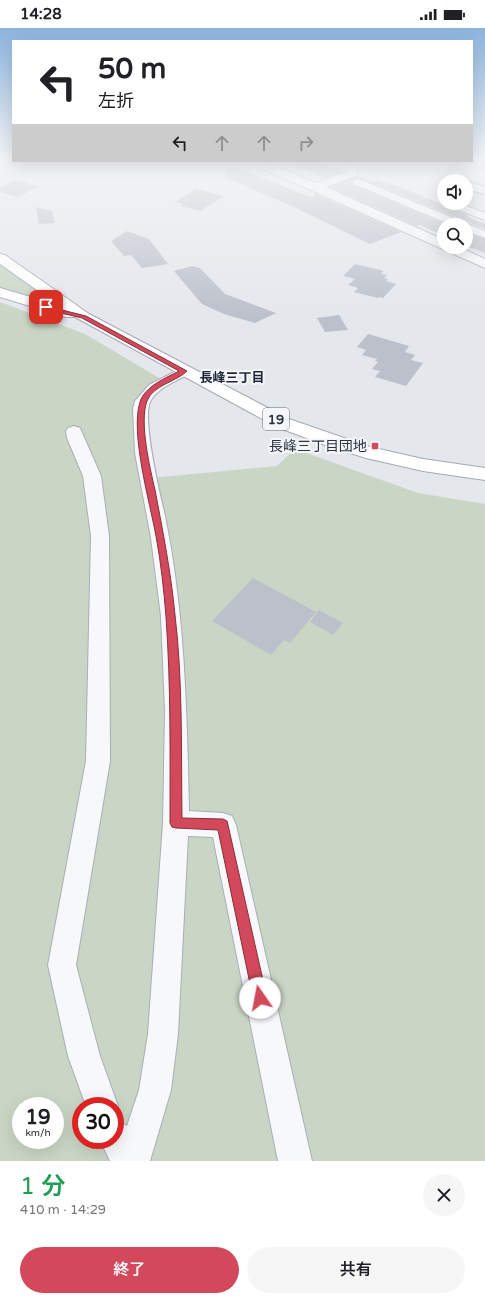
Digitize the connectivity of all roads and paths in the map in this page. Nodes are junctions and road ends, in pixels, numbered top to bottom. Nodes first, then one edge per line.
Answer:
1 (369, 211) edge
2 (428, 211) edge
3 (468, 211) edge
4 (445, 218) edge
5 (485, 218) edge
6 (473, 230) edge
7 (485, 235) edge
8 (437, 242) edge
9 (464, 254) edge
10 (0, 258) edge
11 (484, 263) edge
12 (0, 292) edge
13 (84, 317) junction
14 (184, 371) junction
15 (74, 431) dead end
16 (485, 474) edge
17 (176, 823) junction
18 (99, 1097) edge
19 (121, 1149) edge
20 (127, 1161) edge
21 (133, 1161) edge
22 (295, 1161) edge

1 - 8 street
2 - 4 street
3 - 5 street
6 - 7 street
9 - 11 street
10 - 13 main road, 19
12 - 13 main road, 19
13 - 14 main road, 19
14 - 16 main road, 19
14 - 17 street
15 - 18 street
17 - 21 street
17 - 22 street
19 - 20 street

